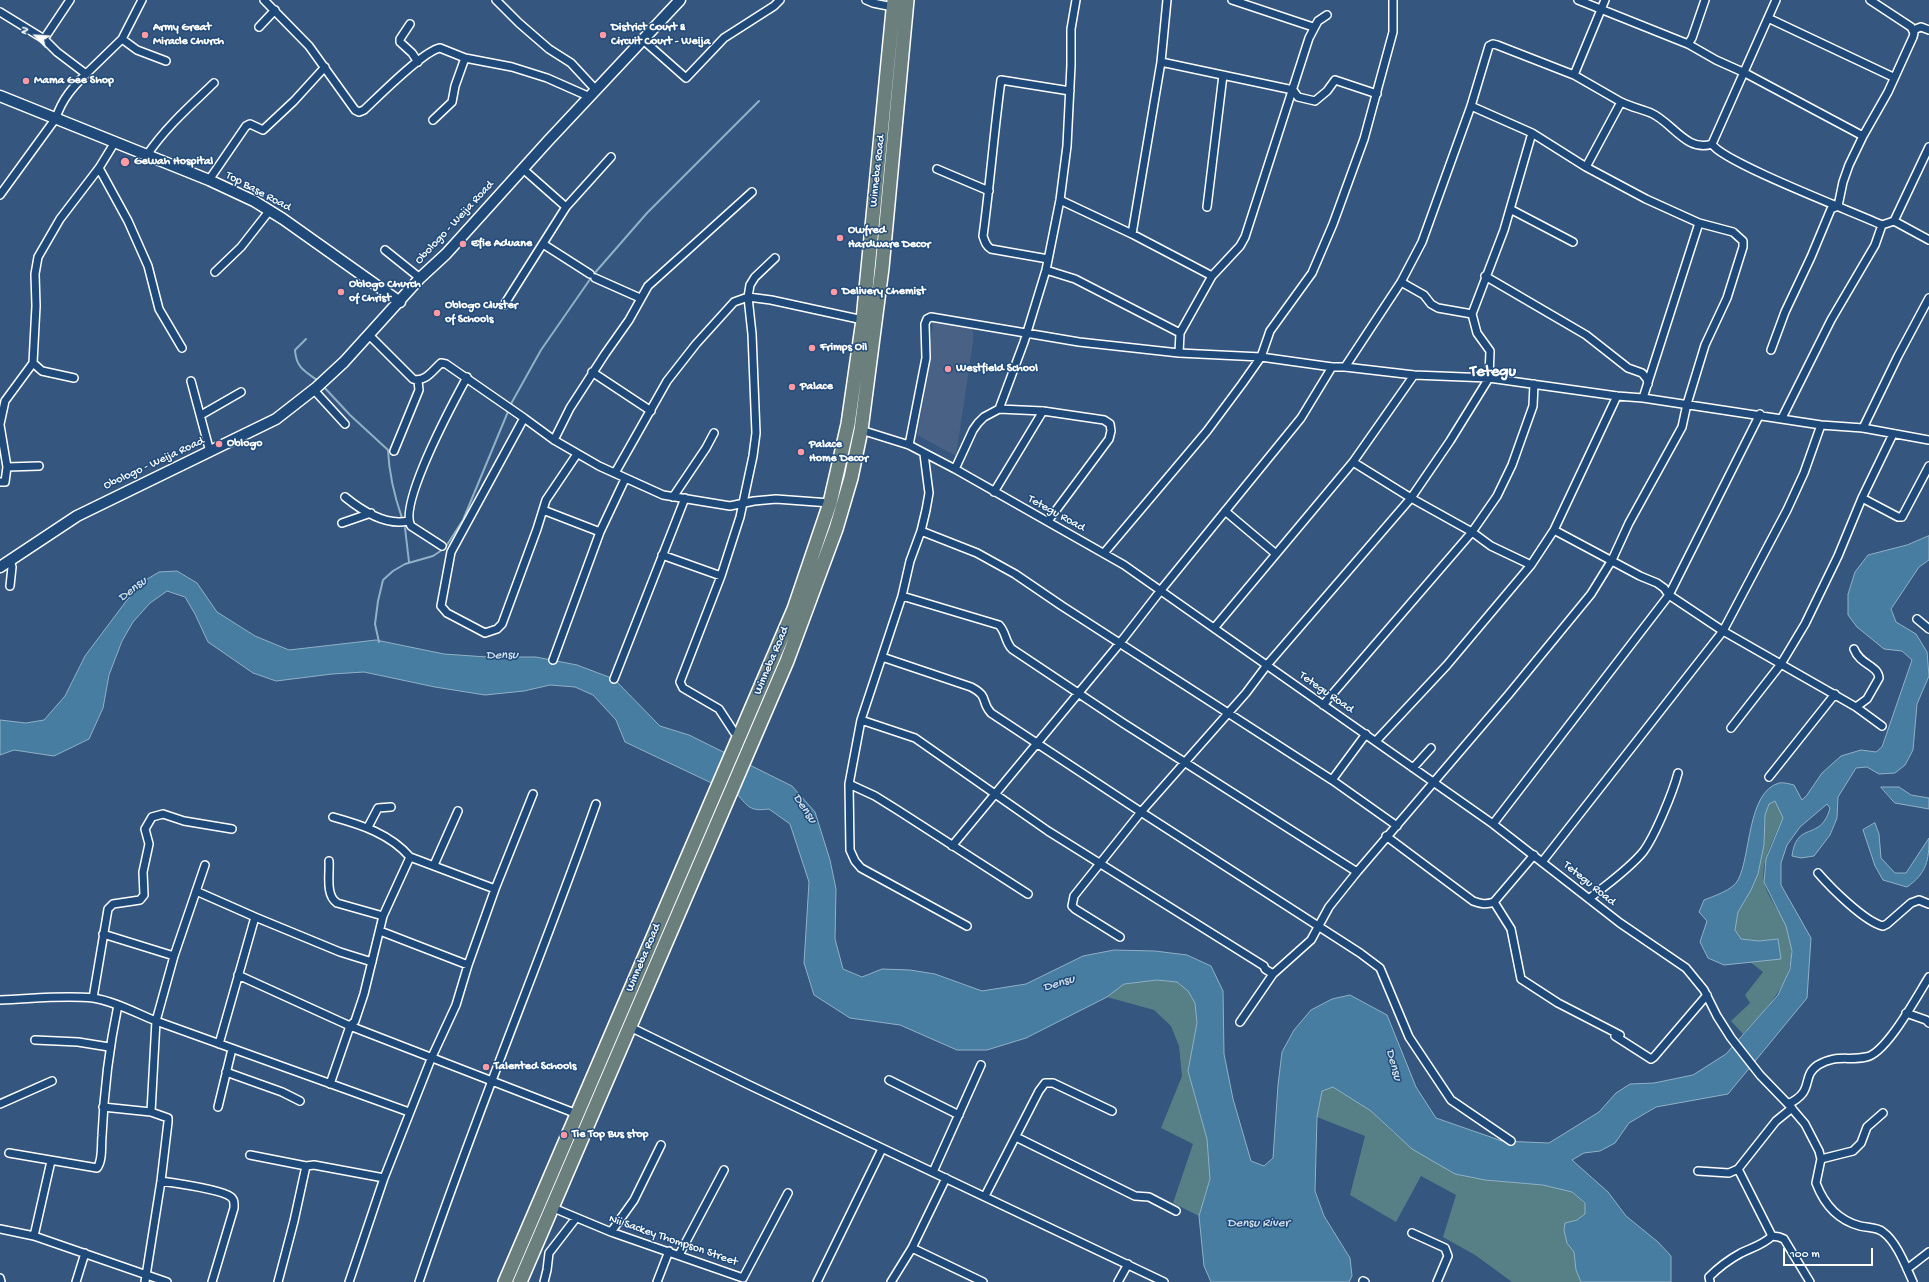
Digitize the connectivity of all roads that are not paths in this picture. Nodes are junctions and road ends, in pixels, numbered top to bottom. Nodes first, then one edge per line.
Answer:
1 (70, 0) edge
2 (142, 0) edge
3 (264, 0) edge
4 (496, 0) edge
5 (780, 0) edge
6 (866, 0) edge
7 (907, 0) edge
8 (1076, 0) edge
9 (1167, 0) edge
10 (1232, 0) edge
11 (1392, 0) edge
12 (1578, 0) edge
13 (1606, 0) edge
14 (1705, 0) edge
15 (1776, 0) edge
16 (1870, 0) edge
17 (677, 1) edge
18 (893, 3) edge
19 (275, 10) junction
20 (1603, 10) junction
21 (0, 12) edge
22 (1327, 15) dead end
23 (1768, 18) junction
24 (410, 24) dead end
25 (260, 27) dead end
26 (1314, 27) junction
27 (1913, 30) junction
28 (1929, 30) edge
29 (122, 38) junction
30 (44, 39) junction
31 (643, 40) junction
32 (1688, 44) junction
33 (465, 58) junction
34 (166, 61) dead end
35 (418, 62) junction
36 (1161, 62) junction
37 (325, 67) junction
38 (1745, 73) junction
39 (86, 74) junction
40 (1223, 75) junction
41 (1574, 75) junction
42 (1893, 77) junction
43 (214, 83) dead end
44 (1293, 90) junction
45 (1070, 91) junction
46 (593, 94) junction
47 (1377, 94) junction
48 (0, 96) edge
49 (1621, 102) junction
50 (1471, 106) junction
51 (56, 118) junction
52 (433, 120) dead end
53 (1532, 133) junction
54 (1863, 136) junction
55 (115, 142) junction
56 (1712, 144) junction
57 (1929, 147) edge
58 (147, 155) junction
59 (611, 157) dead end
60 (1586, 167) junction
61 (99, 168) junction
62 (522, 169) junction
63 (937, 169) dead end
64 (209, 180) junction
65 (989, 191) junction
66 (752, 192) dead end
67 (0, 195) edge
68 (1060, 200) junction
69 (1838, 206) junction
70 (566, 207) junction
71 (1207, 207) dead end
72 (1510, 209) junction
73 (270, 210) junction
74 (1894, 221) junction
75 (1699, 223) junction
76 (1882, 225) junction
77 (1132, 234) junction
78 (1929, 240) edge
79 (1573, 242) dead end
80 (543, 244) junction
81 (385, 250) dead end
82 (775, 258) dead end
83 (1048, 259) junction
84 (1046, 270) junction
85 (214, 272) dead end
86 (1212, 276) junction
87 (1485, 276) junction
88 (420, 278) junction
89 (1402, 282) junction
90 (748, 297) junction
91 (640, 298) junction
92 (1929, 298) edge
93 (400, 302) junction
94 (504, 305) dead end
95 (1472, 314) junction
96 (863, 320) junction
97 (1026, 333) junction
98 (1180, 333) junction
99 (369, 335) junction
100 (182, 348) dead end
101 (1771, 350) dead end
102 (1179, 353) junction
103 (1261, 357) junction
104 (33, 363) junction
105 (1332, 367) junction
106 (1345, 367) junction
107 (592, 372) junction
108 (1414, 375) junction
109 (466, 377) junction
110 (74, 378) dead end
111 (1489, 378) junction
112 (191, 381) dead end
113 (418, 381) junction
114 (1534, 384) junction
115 (1648, 384) junction
116 (313, 389) junction
117 (241, 392) dead end
118 (1617, 396) junction
119 (1643, 398) junction
120 (1687, 404) junction
121 (999, 409) junction
122 (651, 411) junction
123 (1042, 411) junction
124 (1760, 414) junction
125 (201, 416) junction
126 (524, 418) junction
127 (1782, 418) junction
128 (345, 424) dead end
129 (0, 425) edge
130 (1821, 425) junction
131 (1863, 428) junction
132 (861, 430) junction
133 (714, 433) dead end
134 (1893, 434) junction
135 (554, 440) junction
136 (1929, 440) edge
137 (909, 445) junction
138 (394, 451) dead end
139 (210, 452) junction
140 (577, 454) junction
141 (924, 454) junction
142 (1353, 462) junction
143 (39, 466) dead end
144 (1929, 466) edge
145 (6, 467) junction
146 (955, 469) junction
147 (615, 473) junction
148 (625, 479) junction
149 (0, 482) edge
150 (994, 492) junction
151 (345, 497) dead end
152 (673, 497) junction
153 (685, 498) junction
154 (1411, 498) junction
155 (1862, 498) junction
156 (830, 502) junction
157 (742, 504) junction
158 (543, 510) junction
159 (1225, 511) junction
160 (371, 513) junction
161 (408, 521) junction
162 (1048, 521) junction
163 (342, 523) dead end
164 (1554, 530) junction
165 (921, 531) junction
166 (600, 532) junction
167 (1472, 532) junction
168 (442, 546) dead end
169 (1104, 553) junction
170 (1276, 554) junction
171 (662, 555) junction
172 (10, 560) junction
173 (1612, 560) junction
174 (1531, 565) junction
175 (0, 567) edge
176 (721, 576) junction
177 (10, 586) dead end
178 (1161, 590) junction
179 (1669, 595) junction
180 (902, 596) junction
181 (1917, 619) dead end
182 (1215, 627) junction
183 (1929, 629) edge
184 (1723, 630) junction
185 (1120, 643) junction
186 (1854, 649) dead end
187 (882, 657) junction
188 (553, 660) dead end
189 (1781, 664) junction
190 (1267, 665) junction
191 (614, 679) dead end
192 (1077, 694) junction
193 (1835, 694) junction
194 (1323, 705) junction
195 (1856, 706) junction
196 (1229, 712) junction
197 (861, 720) junction
198 (1882, 726) dead end
199 (1731, 728) dead end
200 (1366, 734) junction
201 (734, 738) junction
202 (1376, 741) junction
203 (1038, 743) junction
204 (1431, 748) dead end
205 (1184, 762) junction
206 (1413, 768) junction
207 (1678, 773) dead end
208 (1769, 778) dead end
209 (1332, 780) junction
210 (1434, 783) junction
211 (849, 784) junction
212 (994, 792) junction
213 (533, 794) dead end
214 (596, 804) dead end
215 (391, 807) dead end
216 (458, 811) dead end
217 (1141, 812) junction
218 (333, 817) dead end
219 (1493, 824) junction
220 (1397, 826) junction
221 (368, 827) junction
222 (232, 829) dead end
223 (1386, 836) junction
224 (952, 846) junction
225 (1534, 855) junction
226 (410, 857) junction
227 (329, 861) dead end
228 (1542, 862) junction
229 (1100, 863) junction
230 (205, 864) dead end
231 (434, 865) junction
232 (1357, 872) junction
233 (1818, 874) dead end
234 (495, 889) junction
235 (196, 891) junction
236 (1028, 894) dead end
237 (1589, 899) junction
238 (1494, 902) junction
239 (1929, 904) edge
240 (255, 916) junction
241 (383, 916) junction
242 (967, 926) dead end
243 (1318, 927) junction
244 (380, 931) junction
245 (103, 934) junction
246 (1120, 937) dead end
247 (174, 956) junction
248 (372, 962) junction
249 (468, 966) junction
250 (1273, 974) junction
251 (238, 975) junction
252 (1929, 977) edge
253 (1707, 995) junction
254 (94, 998) junction
255 (0, 1000) edge
256 (118, 1005) junction
257 (1906, 1013) junction
258 (156, 1021) junction
259 (1240, 1022) dead end
260 (1929, 1023) edge
261 (350, 1026) junction
262 (630, 1027) junction
263 (35, 1040) dead end
264 (219, 1044) junction
265 (110, 1047) junction
266 (232, 1049) junction
267 (431, 1059) junction
268 (982, 1065) dead end
269 (226, 1072) junction
270 (889, 1080) dead end
271 (52, 1081) dead end
272 (492, 1083) junction
273 (330, 1084) junction
274 (300, 1101) dead end
275 (0, 1104) edge
276 (218, 1106) dead end
277 (1790, 1106) junction
278 (103, 1107) junction
279 (1112, 1111) dead end
280 (151, 1112) junction
281 (409, 1112) junction
282 (1883, 1113) dead end
283 (577, 1114) junction
284 (959, 1115) junction
285 (1016, 1137) junction
286 (1511, 1141) dead end
287 (661, 1145) dead end
288 (882, 1149) junction
289 (9, 1153) dead end
290 (250, 1155) dead end
291 (1821, 1159) junction
292 (51, 1161) junction
293 (306, 1166) junction
294 (1738, 1169) junction
295 (724, 1170) dead end
296 (1698, 1170) dead end
297 (933, 1172) junction
298 (384, 1178) junction
299 (946, 1178) junction
300 (162, 1181) junction
301 (788, 1193) dead end
302 (985, 1196) junction
303 (550, 1208) junction
304 (1176, 1211) dead end
305 (576, 1218) junction
306 (0, 1229) edge
307 (611, 1232) junction
308 (1412, 1234) dead end
309 (34, 1236) junction
310 (524, 1236) junction
311 (1772, 1236) junction
312 (912, 1248) junction
313 (533, 1251) junction
314 (669, 1251) junction
315 (1929, 1252) edge
316 (85, 1253) junction
317 (549, 1253) junction
318 (679, 1254) junction
319 (1128, 1264) junction
320 (1907, 1269) junction
321 (0, 1278) edge
322 (744, 1278) junction
323 (146, 1279) edge
324 (972, 1280) edge
325 (2, 1282) edge
326 (76, 1282) edge
327 (167, 1282) edge
328 (212, 1282) edge
329 (278, 1282) edge
330 (349, 1282) edge
331 (419, 1282) edge
332 (505, 1282) edge
333 (520, 1282) edge
334 (544, 1282) edge
335 (657, 1282) edge
336 (751, 1282) edge
337 (817, 1282) edge
338 (891, 1282) edge
339 (983, 1282) edge
340 (1118, 1282) edge
341 (1164, 1282) edge
342 (1437, 1282) edge
343 (1710, 1282) edge
344 (1810, 1282) edge
345 (1913, 1282) edge

1 - 30 street
2 - 29 street
3 - 19 street
4 - 46 street
5 - 31 street
6 - 18 street
7 - 132 highway, Winneba Road
8 - 45 street
9 - 36 street
10 - 26 street
11 - 47 street
12 - 20 street
13 - 20 street
14 - 32 street
15 - 23 street
16 - 27 street
17 - 31 street, Obologo - Weija Road
18 - 96 highway, Winneba Road
19 - 25 street
19 - 37 street
20 - 32 street
20 - 41 street
21 - 30 street
22 - 26 street
23 - 38 street
23 - 42 street
24 - 35 street
26 - 44 street
27 - 28 street
27 - 42 street
29 - 34 street
29 - 39 street
30 - 39 street
31 - 46 street, Obologo - Weija Road
32 - 38 street
33 - 35 street
33 - 46 street
33 - 52 street
35 - 37 street
36 - 40 street
36 - 77 street
37 - 64 street
38 - 54 street
38 - 56 street
39 - 51 street
40 - 44 street
40 - 71 street
41 - 49 street
41 - 50 street
42 - 54 street
43 - 58 street
44 - 47 street
44 - 86 street
45 - 65 street
45 - 68 street
46 - 62 street, Obologo - Weija Road
47 - 103 street
48 - 51 street, Top Base Road
49 - 56 street
49 - 60 street
50 - 53 street
50 - 89 street
51 - 55 street, Top Base Road
51 - 67 street
53 - 60 street
53 - 72 street
54 - 69 street
55 - 58 street, Top Base Road
55 - 61 street
56 - 69 street
57 - 74 street
58 - 64 street, Top Base Road
59 - 70 street
60 - 75 street
61 - 100 street
61 - 104 street
62 - 70 street
62 - 88 street, Obologo - Weija Road
63 - 65 street
64 - 73 street, Top Base Road
65 - 83 street
66 - 91 street
68 - 77 street
68 - 83 street
69 - 76 street
69 - 101 street
70 - 80 street
72 - 79 street
72 - 87 street
73 - 85 street
73 - 93 street, Top Base Road
74 - 76 street
74 - 78 street
75 - 115 street
75 - 120 street
76 - 127 street
77 - 86 street
80 - 91 street
80 - 94 street
81 - 88 street
82 - 90 street
83 - 84 street
84 - 97 street
84 - 98 street
86 - 98 street
87 - 95 street
87 - 115 street
88 - 93 street, Obologo - Weija Road
89 - 95 street
89 - 106 street
90 - 96 street
90 - 122 street
90 - 157 street
91 - 107 street
92 - 131 street
93 - 99 street, Obologo - Weija Road
95 - 111 street
96 - 156 highway, Winneba Road
97 - 102 street
97 - 121 street
97 - 137 street
98 - 102 street
99 - 113 street
99 - 116 street, Obologo - Weija Road
102 - 103 street
103 - 105 street
103 - 169 street
104 - 110 street
104 - 129 street
105 - 106 street
105 - 159 street
106 - 108 street
107 - 122 street
107 - 135 street
108 - 111 street
108 - 142 street
109 - 113 street
109 - 126 street
109 - 161 street
111 - 114 street
111 - 154 street
112 - 125 street
113 - 138 street
114 - 118 street
114 - 167 street
115 - 119 street
116 - 128 street
116 - 139 street, Obologo - Weija Road
117 - 125 street
118 - 119 street
118 - 164 street
119 - 120 street
120 - 124 street
120 - 173 street
121 - 123 street
121 - 146 street
122 - 147 street
123 - 150 street
123 - 162 street
124 - 127 street
124 - 179 street
125 - 139 street
126 - 135 street
126 - 158 street
127 - 130 street
129 - 145 street
130 - 131 street
130 - 184 street
131 - 134 street
132 - 137 street, Tetegu Road
132 - 262 highway, Winneba Road
133 - 152 street
134 - 136 street
134 - 155 street
135 - 140 street
137 - 141 street, Tetegu Road
139 - 172 street, Obologo - Weija Road
140 - 147 street
140 - 158 street
141 - 146 street, Tetegu Road
141 - 165 street
142 - 154 street
142 - 170 street
143 - 145 street
144 - 155 street
145 - 149 street
146 - 150 street, Tetegu Road
147 - 148 street
148 - 152 street
148 - 166 street
150 - 162 street, Tetegu Road
151 - 160 street
152 - 153 street
153 - 157 street
153 - 171 street
154 - 167 street
154 - 190 street
155 - 189 street
156 - 157 street
156 - 201 highway, Winneba Road
157 - 176 street
158 - 166 street
159 - 170 street
159 - 178 street
160 - 161 street
160 - 163 street
161 - 168 street
162 - 169 street, Tetegu Road
164 - 173 street
164 - 174 street
165 - 180 street
165 - 185 street
166 - 188 street
167 - 174 street
167 - 194 street
169 - 178 street, Tetegu Road
170 - 182 street
171 - 176 street
171 - 191 street
172 - 175 street, Obologo - Weija Road
172 - 177 street
173 - 179 street
173 - 210 street
174 - 202 street
176 - 201 street
178 - 182 street, Tetegu Road
178 - 185 street
179 - 184 street
179 - 219 street
180 - 187 street
180 - 192 street
181 - 183 street
182 - 190 street, Tetegu Road
184 - 189 street
184 - 228 street
185 - 192 street
185 - 196 street
186 - 195 street
187 - 197 street
187 - 203 street
189 - 193 street
189 - 199 street
190 - 194 street, Tetegu Road
190 - 196 street
192 - 203 street
192 - 205 street
193 - 195 street
193 - 208 street
194 - 200 street, Tetegu Road
195 - 198 street
196 - 205 street
196 - 209 street
197 - 211 street
197 - 212 street
200 - 202 street, Tetegu Road
200 - 209 street
201 - 283 highway, Winneba Road
202 - 206 street, Tetegu Road
203 - 212 street
203 - 217 street
204 - 206 street
205 - 217 street
205 - 232 street
206 - 210 street, Tetegu Road
207 - 237 street
209 - 220 street
210 - 219 street, Tetegu Road
210 - 220 street
211 - 224 street
211 - 242 street
212 - 224 street
212 - 229 street
213 - 234 street
214 - 272 street
215 - 221 street
216 - 231 street
217 - 229 street
217 - 243 street
218 - 221 street
219 - 225 street, Tetegu Road
220 - 223 street
221 - 226 street
222 - 245 street
223 - 232 street
223 - 238 street
224 - 236 street
225 - 228 street, Tetegu Road
225 - 238 street
226 - 231 street
226 - 241 street
227 - 241 street
228 - 237 street, Tetegu Road
229 - 246 street
229 - 250 street
230 - 235 street
231 - 234 street
232 - 243 street
233 - 239 street
234 - 249 street
235 - 240 street
235 - 247 street
237 - 253 street, Tetegu Road
238 - 253 street
240 - 248 street
240 - 251 street
241 - 244 street
243 - 250 street
243 - 286 street
244 - 248 street
244 - 249 street
245 - 247 street
245 - 254 street
247 - 258 street
248 - 261 street
249 - 267 street
250 - 259 street
251 - 261 street
251 - 264 street
252 - 257 street
253 - 277 street, Tetegu Road
254 - 255 street
254 - 256 street
256 - 258 street
256 - 265 street
257 - 260 street
257 - 277 street
258 - 264 street
258 - 280 street
261 - 267 street
261 - 273 street
262 - 288 street
262 - 303 highway, Winneba Road
263 - 265 street
264 - 266 street
265 - 278 street
266 - 269 street
266 - 273 street
267 - 272 street
267 - 281 street
268 - 284 street
269 - 274 street
269 - 276 street
270 - 284 street
271 - 275 street
272 - 283 street
272 - 331 street
273 - 281 street
277 - 291 street, Tetegu Road
277 - 294 street
278 - 280 street
278 - 292 street
279 - 285 street
280 - 300 street
281 - 298 street
282 - 291 street
283 - 310 highway, Winneba Road
284 - 297 street
285 - 302 street
285 - 304 street
287 - 307 street
288 - 297 street
288 - 337 street
289 - 292 street
290 - 293 street
291 - 320 street
292 - 309 street
293 - 298 street
293 - 329 street
294 - 296 street
294 - 311 street
295 - 318 street
297 - 299 street
298 - 330 street
299 - 302 street
299 - 312 street
300 - 323 street
300 - 328 street
301 - 322 street, Nii Sackey Thompson Street
302 - 319 street
303 - 305 street, Nii Sackey Thompson Street
303 - 313 highway, Winneba Road
305 - 307 street, Nii Sackey Thompson Street
305 - 317 street
306 - 309 street
307 - 314 street, Nii Sackey Thompson Street
308 - 342 street
309 - 316 street
310 - 313 highway
310 - 332 highway, Winneba Road
311 - 343 street
311 - 344 street
312 - 324 street
312 - 338 street
313 - 317 street
313 - 333 highway, Winneba Road
314 - 318 street, Nii Sackey Thompson Street
314 - 335 street
315 - 320 street
316 - 323 street
316 - 326 street
317 - 334 street
318 - 322 street, Nii Sackey Thompson Street
319 - 340 street
319 - 341 street
320 - 345 street
321 - 325 street
322 - 336 street
323 - 327 street
324 - 339 street

